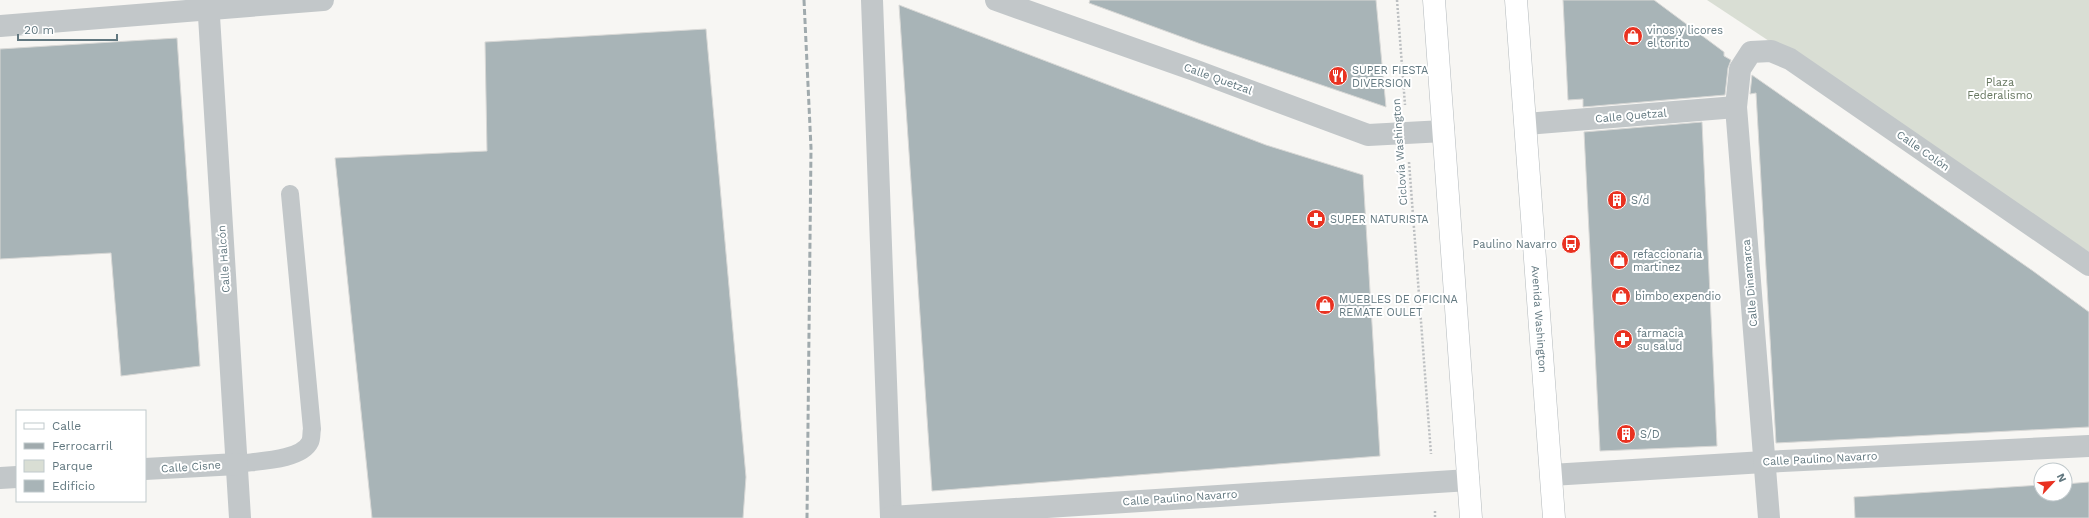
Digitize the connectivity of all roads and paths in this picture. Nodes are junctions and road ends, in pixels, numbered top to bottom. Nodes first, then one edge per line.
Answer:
1 (323, 0) edge
2 (872, 0) edge
3 (996, 0) edge
4 (1397, 0) edge
5 (1434, 0) edge
6 (1516, 0) edge
7 (208, 5) edge
8 (0, 26) edge
9 (1751, 52) joint
10 (1736, 107) junction
11 (1526, 124) junction
12 (1444, 131) junction
13 (1407, 133) junction
14 (290, 194) dead end
15 (2089, 265) edge
16 (2089, 446) edge
17 (1764, 462) junction
18 (237, 464) junction
19 (146, 469) edge
20 (1551, 475) junction
21 (16, 477) edge
22 (0, 478) edge
23 (1469, 480) junction
24 (1433, 482) junction
25 (891, 517) edge
26 (240, 518) edge
27 (1435, 518) edge
28 (1471, 518) edge
29 (1554, 518) edge
30 (1769, 518) edge

1 - 7 street
2 - 25 street
3 - 13 street, Calle Quetzal
4 - 13 path, Ciclovía Washington
5 - 12 main road
6 - 11 main road, Avenida Washington
7 - 8 street
7 - 18 street, Calle Halcón
9 - 10 street, Calle Dinamarca
9 - 15 street, Calle Colón
10 - 11 street, Calle Quetzal
10 - 17 street, Calle Dinamarca
11 - 20 main road, Avenida Washington
12 - 13 street, Calle Quetzal
12 - 23 main road
13 - 24 path, Ciclovía Washington
14 - 18 lane
16 - 17 street, Calle Paulino Navarro
17 - 20 street, Calle Paulino Navarro
17 - 30 street, Calle Dinamarca
18 - 19 street, Calle Cisne
18 - 26 street, Calle Halcón
20 - 29 main road, Avenida Washington
21 - 22 street
23 - 24 street, Calle Paulino Navarro
23 - 28 main road
24 - 25 street, Calle Paulino Navarro
24 - 27 path, Ciclovía Washington

